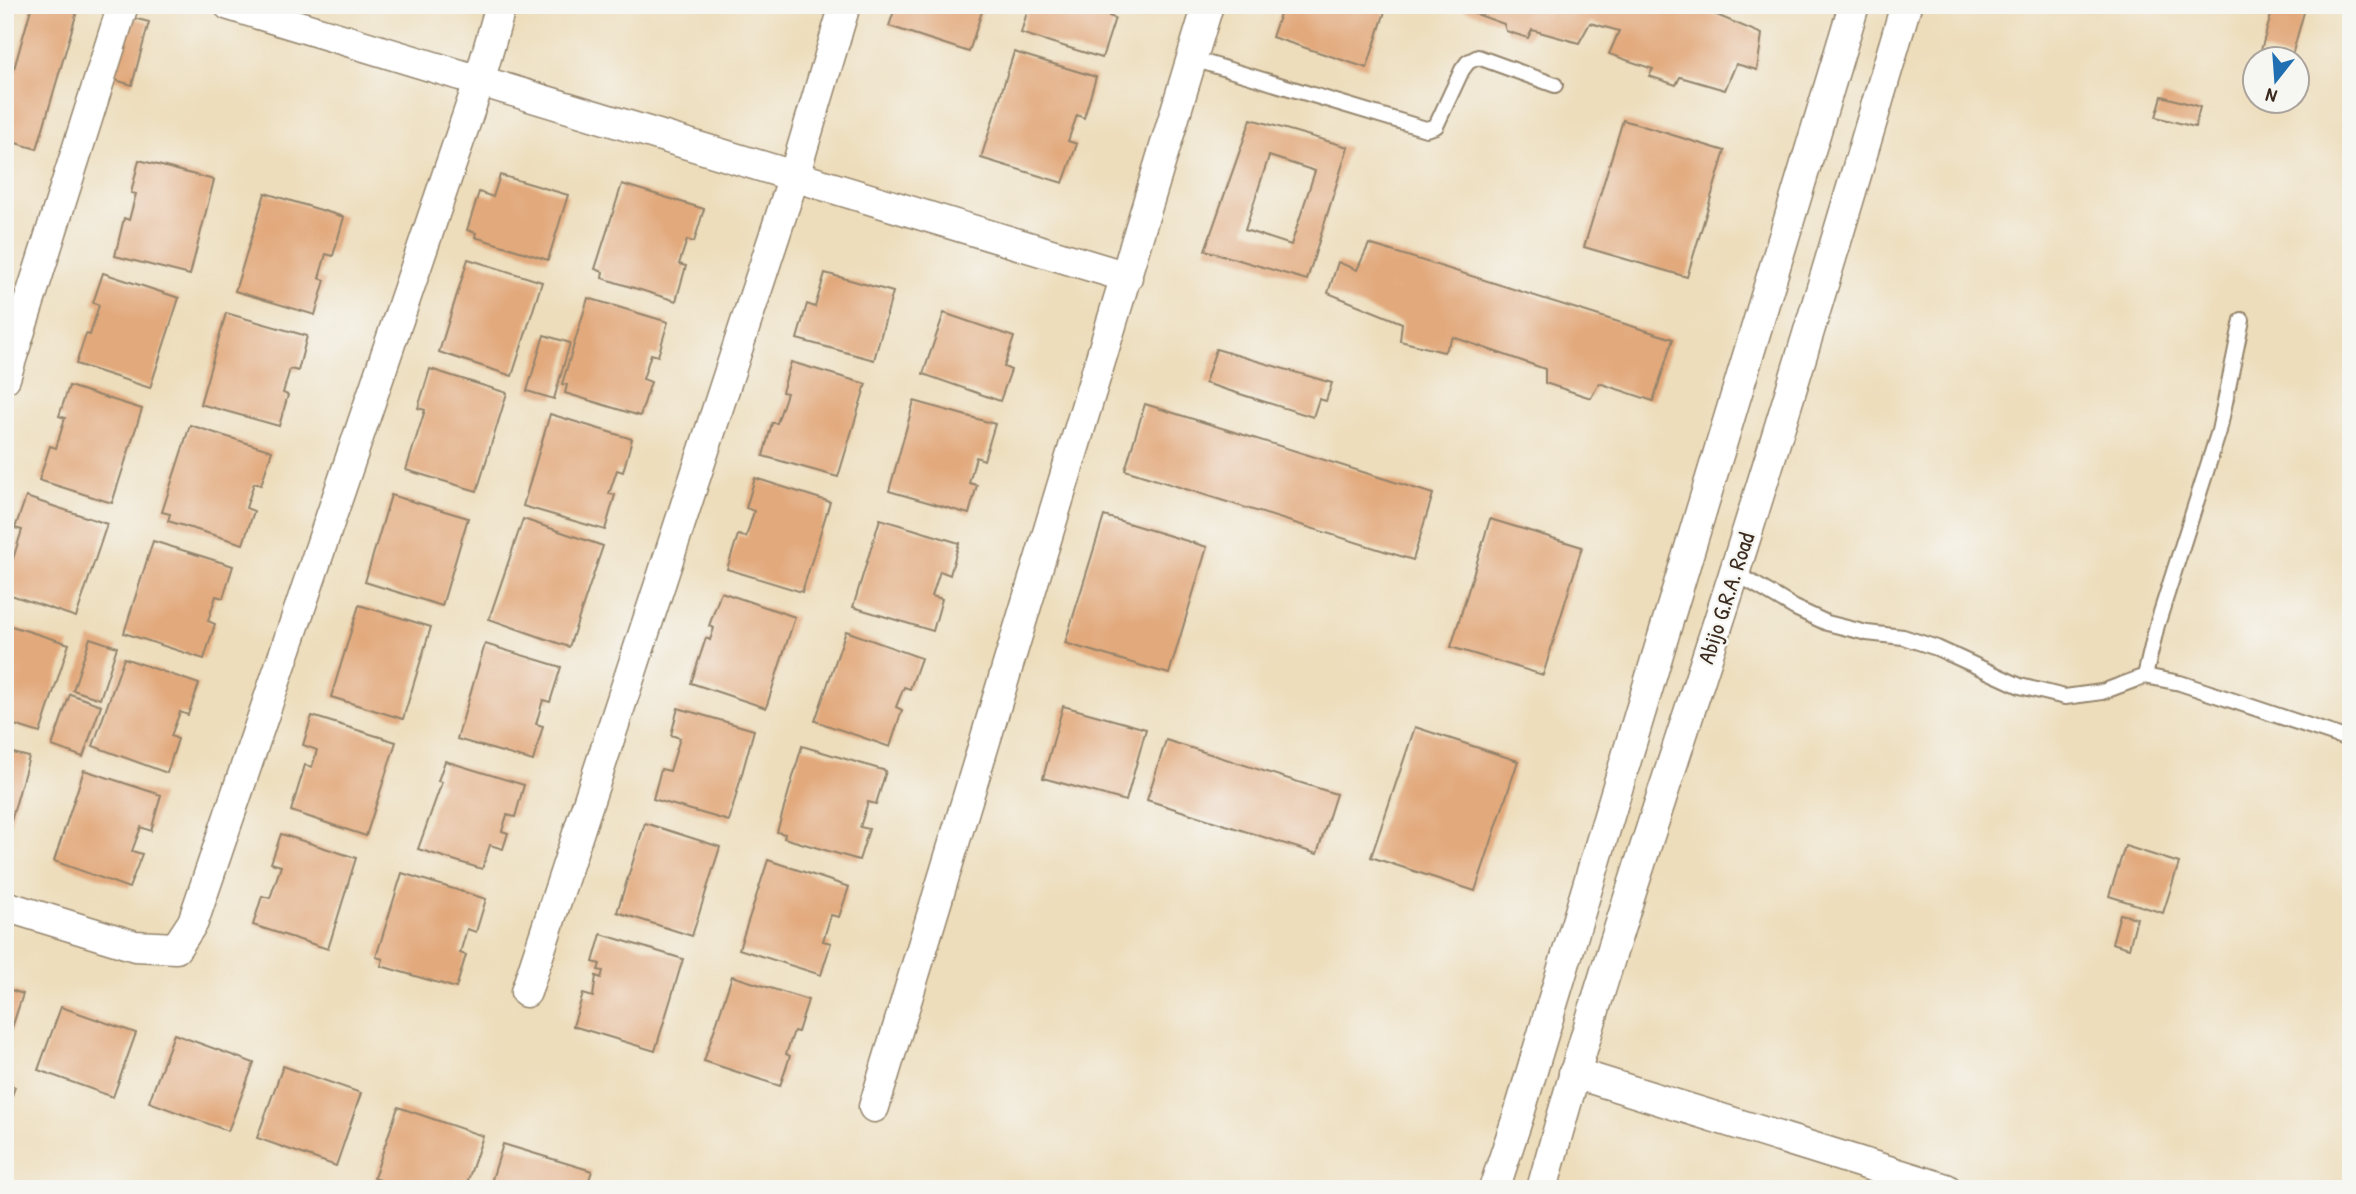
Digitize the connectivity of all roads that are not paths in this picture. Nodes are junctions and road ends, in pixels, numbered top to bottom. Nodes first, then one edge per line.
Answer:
1 (123, 5) edge
2 (229, 5) edge
3 (501, 5) edge
4 (845, 5) edge
5 (1209, 5) edge
6 (1854, 5) edge
7 (1906, 5) edge
8 (1193, 59) junction
9 (480, 82) junction
10 (1555, 85) dead end
11 (794, 176) junction
12 (1127, 277) junction
13 (2242, 320) dead end
14 (5, 378) edge
15 (1734, 572) junction
16 (2145, 676) junction
17 (2351, 740) edge
18 (5, 906) edge
19 (526, 992) dead end
20 (1574, 1073) junction
21 (874, 1107) dead end
22 (1932, 1187) edge
23 (1494, 1189) edge
24 (1542, 1189) edge

1 - 14 street
2 - 9 street
3 - 9 street
4 - 11 street
5 - 8 street
6 - 23 street
7 - 15 street, Abijo G.R.A. Road
8 - 10 lane
8 - 12 street
9 - 11 street
9 - 18 street
11 - 12 street
11 - 19 street
12 - 21 street
13 - 16 lane
15 - 16 lane
15 - 20 street, Abijo G.R.A. Road
16 - 17 lane
20 - 22 street
20 - 24 street, Abijo G.R.A. Road

